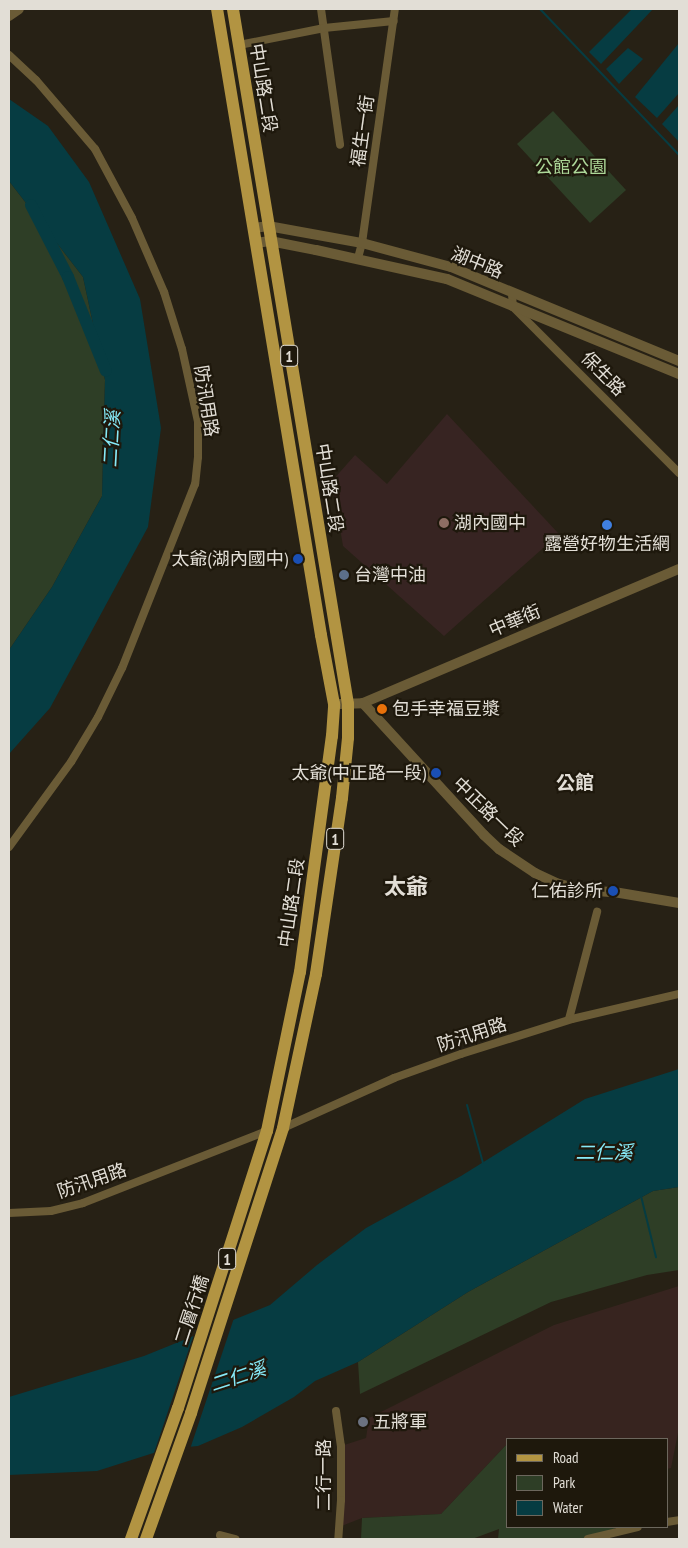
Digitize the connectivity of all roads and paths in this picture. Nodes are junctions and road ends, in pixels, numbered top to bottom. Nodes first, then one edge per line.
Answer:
1 (19, 9) edge
2 (217, 9) edge
3 (233, 9) edge
4 (321, 9) edge
5 (395, 9) edge
6 (9, 16) edge
7 (394, 21) junction
8 (324, 28) junction
9 (239, 45) junction
10 (9, 55) edge
11 (340, 145) dead end
12 (268, 226) junction
13 (254, 228) junction
14 (270, 242) junction
15 (256, 243) junction
16 (362, 243) junction
17 (358, 258) junction
18 (512, 294) junction
19 (513, 307) junction
20 (679, 361) edge
21 (679, 374) edge
22 (679, 473) edge
23 (679, 569) edge
24 (363, 703) junction
25 (334, 704) junction
26 (348, 704) junction
27 (9, 847) edge
28 (679, 903) edge
29 (597, 912) dead end
30 (300, 972) joint
31 (316, 974) joint
32 (679, 994) edge
33 (569, 1020) junction
34 (283, 1128) junction
35 (267, 1131) junction
36 (9, 1213) edge
37 (336, 1411) dead end
38 (634, 1528) edge
39 (220, 1535) dead end
40 (131, 1539) edge
41 (146, 1539) edge
42 (235, 1539) edge
43 (338, 1539) edge
44 (588, 1539) edge

1 - 6 street
2 - 13 main road, 中山路二段 / 1
3 - 9 main road, 中山路二段 / 1
4 - 8 street
5 - 7 street, 福生一街
7 - 8 street
7 - 16 street, 福生一街
8 - 9 street
8 - 11 street
9 - 12 main road, 中山路二段 / 1
10 - 27 street, 防汛用路
12 - 13 street, 湖中路
12 - 14 main road, 中山路二段 / 1
12 - 16 street, 湖中路
13 - 15 main road, 中山路二段 / 1
14 - 15 street, 湖中路
14 - 17 street, 湖中路
14 - 26 main road, 中山路二段 / 1
15 - 25 main road, 中山路二段 / 1
16 - 17 street, 福生一街
16 - 18 street, 湖中路
17 - 19 street, 湖中路
18 - 19 street
18 - 20 street, 湖中路
19 - 21 street, 湖中路
19 - 22 street, 保生路
23 - 24 street, 中華街
24 - 26 street
24 - 28 street, 中正路一段
25 - 26 street
25 - 30 main road, 中山路二段 / 1
26 - 31 main road, 中山路二段 / 1
29 - 33 street
30 - 35 main road, 二層行橋 / 1
31 - 34 main road, 二層行橋 / 1
32 - 33 street, 防汛用路
33 - 34 street, 防汛用路
34 - 41 main road, 二層行橋 / 1
35 - 36 street, 防汛用路
35 - 40 main road, 二層行橋 / 1
37 - 43 street, 二行一路
38 - 44 street
39 - 42 street

